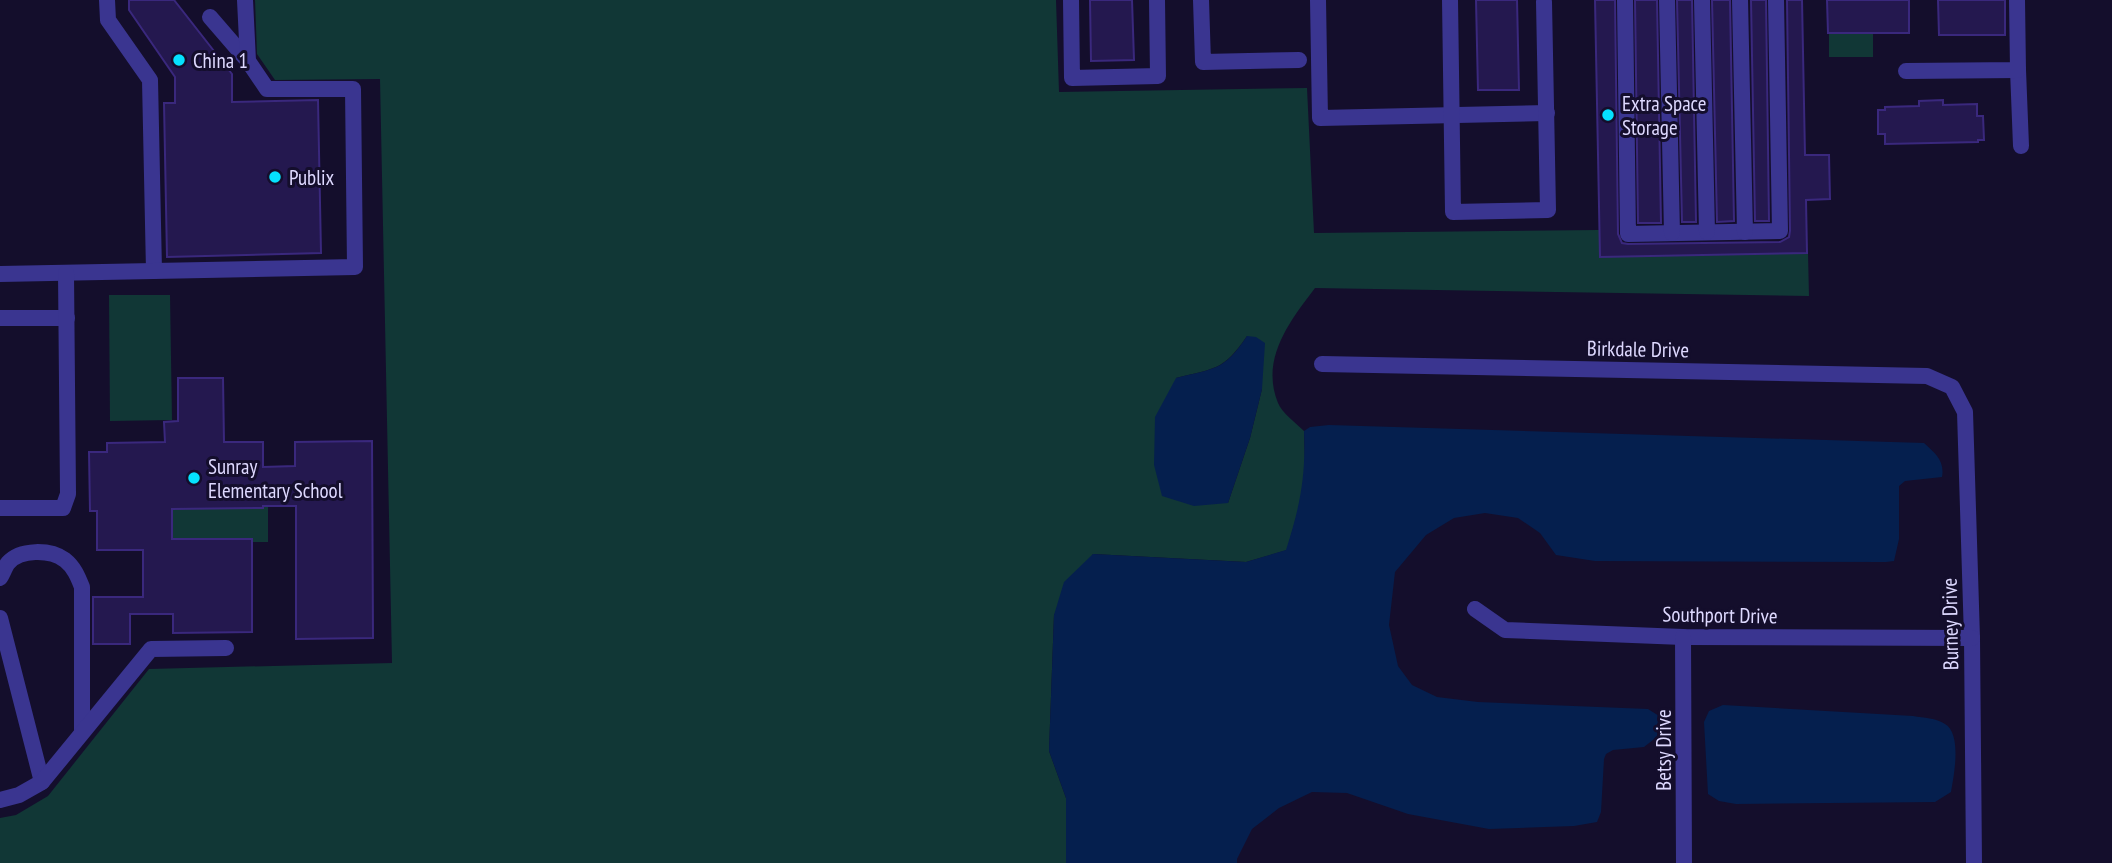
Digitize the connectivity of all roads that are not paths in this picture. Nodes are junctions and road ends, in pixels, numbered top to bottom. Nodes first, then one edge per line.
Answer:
1 (107, 0) edge
2 (245, 0) edge
3 (1071, 0) edge
4 (1157, 0) edge
5 (1201, 0) edge
6 (1318, 0) edge
7 (1450, 0) edge
8 (1625, 0) edge
9 (1667, 0) edge
10 (1702, 0) edge
11 (1740, 0) edge
12 (1776, 0) edge
13 (2017, 0) edge
14 (1544, 2) dead end
15 (210, 17) dead end
16 (1300, 60) dead end
17 (248, 61) junction
18 (2018, 70) junction
19 (1906, 71) dead end
20 (1547, 113) junction
21 (1452, 115) junction
22 (2021, 146) dead end
23 (1707, 232) junction
24 (1745, 232) junction
25 (1672, 233) junction
26 (154, 271) junction
27 (66, 272) junction
28 (0, 274) edge
29 (0, 318) edge
30 (67, 318) junction
31 (1322, 364) dead end
32 (1952, 387) joint
33 (0, 508) edge
34 (0, 578) edge
35 (1475, 610) dead end
36 (0, 618) edge
37 (1683, 637) junction
38 (1972, 638) junction
39 (226, 648) dead end
40 (82, 732) junction
41 (42, 782) junction
42 (0, 800) edge
43 (1684, 863) edge
44 (1973, 863) edge

1 - 26 street
2 - 17 street
3 - 4 street
5 - 16 street
6 - 21 street
7 - 21 street
8 - 25 street
9 - 25 street
10 - 23 street
11 - 24 street
12 - 24 street
13 - 18 street
14 - 20 street
15 - 17 street
17 - 26 street
18 - 19 street
18 - 22 street
20 - 21 street
20 - 21 street
23 - 24 street
23 - 25 street
26 - 27 street
27 - 28 street
27 - 30 street
29 - 30 street
30 - 33 street
31 - 32 street, Birkdale Drive
32 - 38 street, Burney Drive
34 - 40 street
35 - 37 street, Southport Drive
36 - 41 street
37 - 38 street, Southport Drive
37 - 43 street, Betsy Drive
38 - 44 street, Burney Drive
39 - 40 street
40 - 41 street
41 - 42 street

